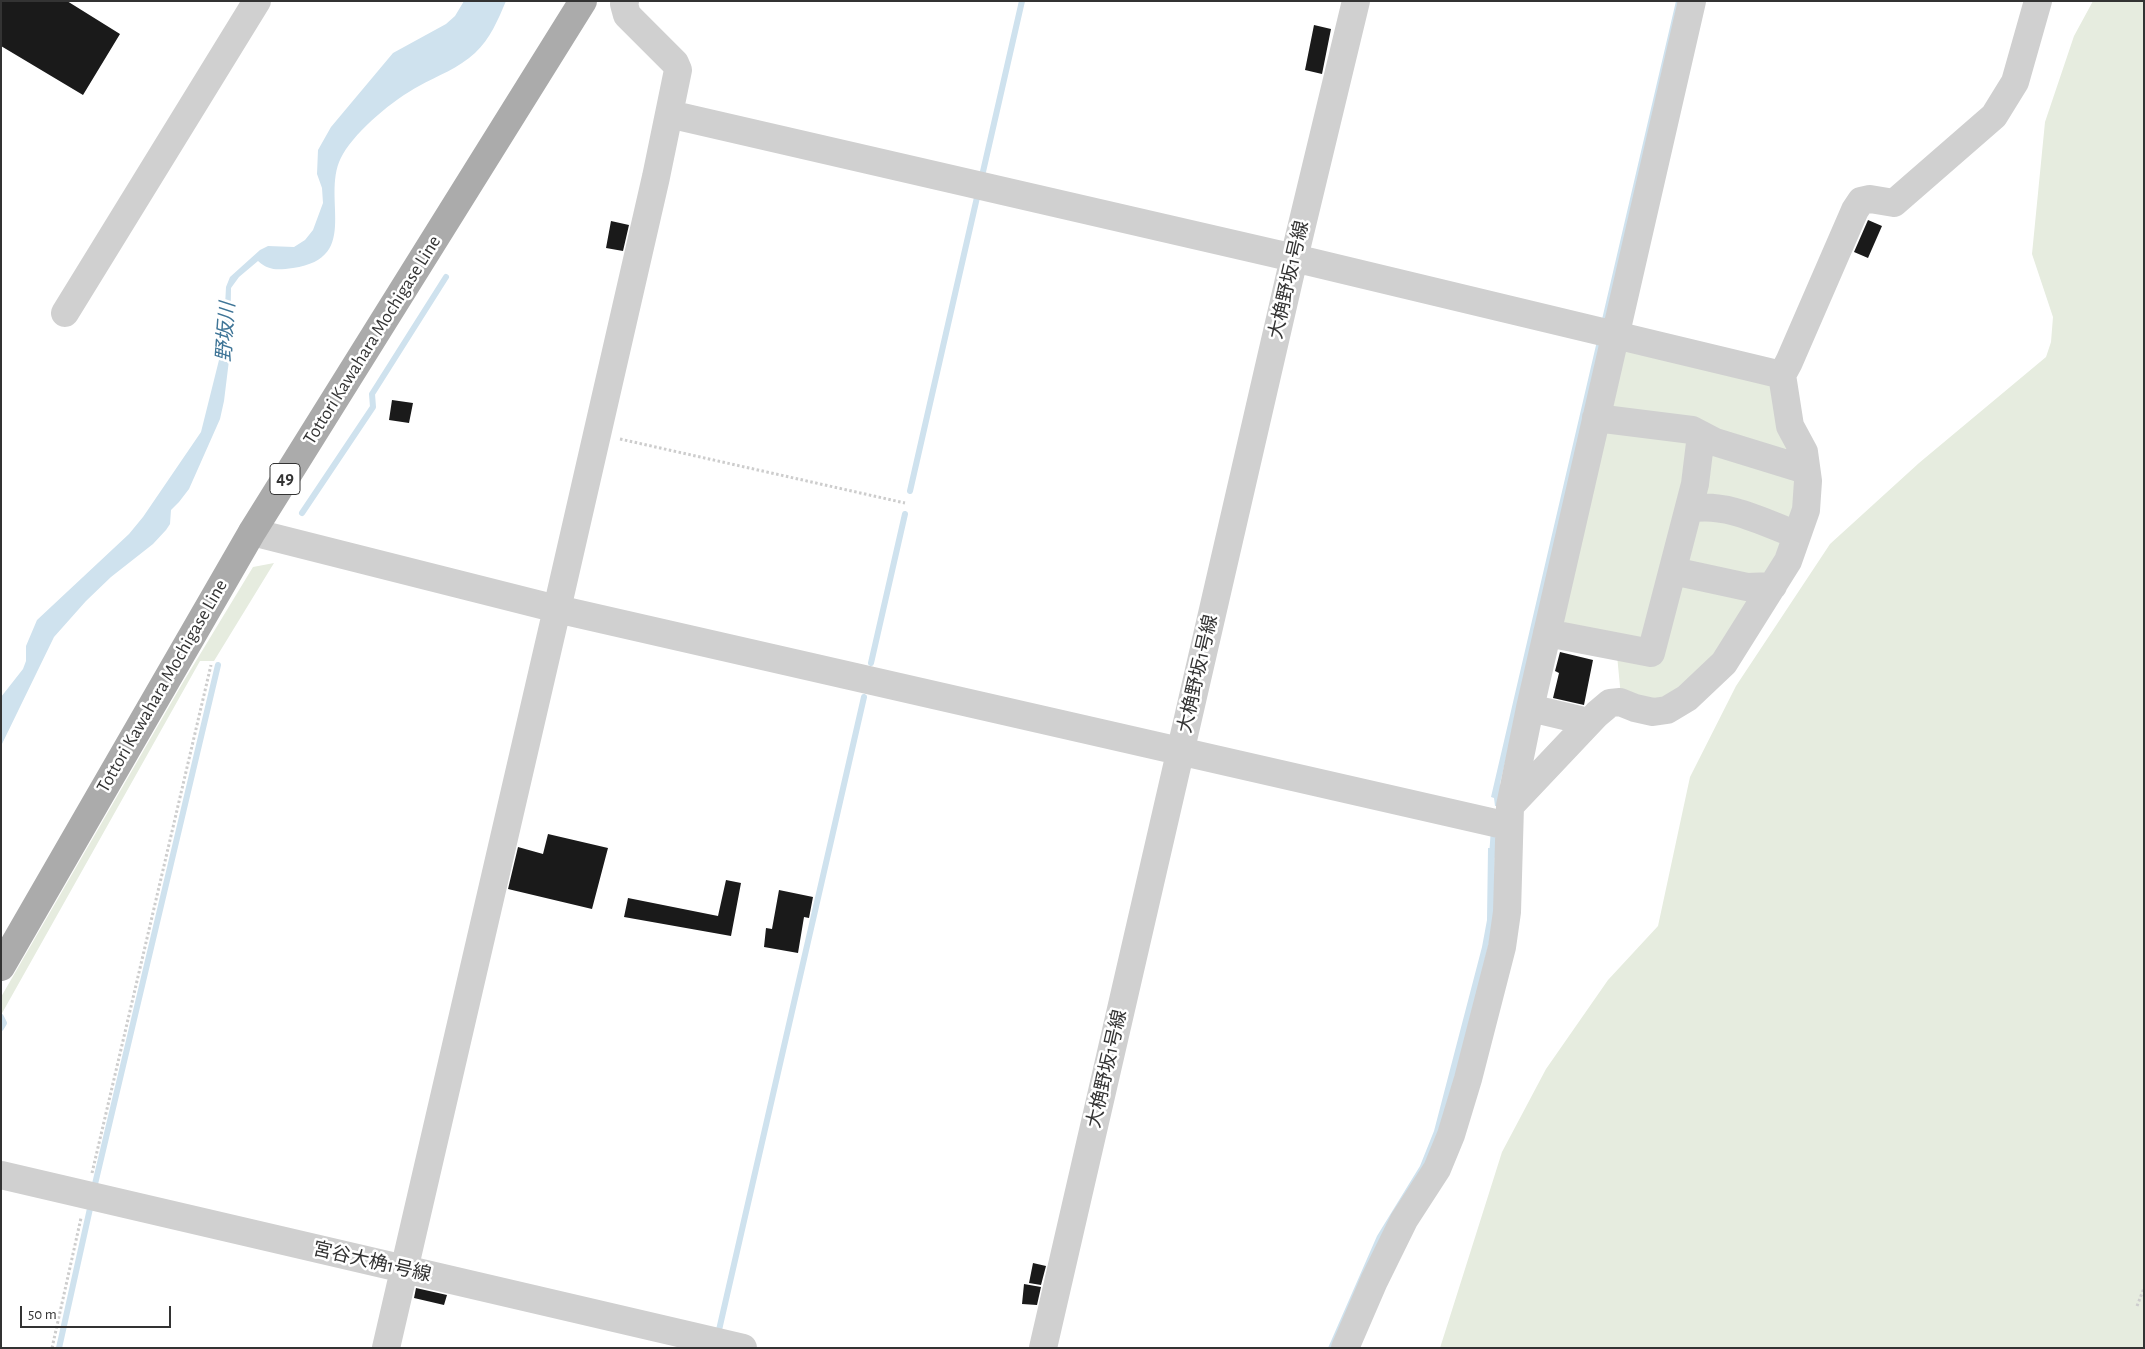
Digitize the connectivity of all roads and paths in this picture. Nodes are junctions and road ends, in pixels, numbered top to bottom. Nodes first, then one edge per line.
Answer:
1 (257, 1) edge
2 (583, 1) edge
3 (625, 1) edge
4 (1356, 1) edge
5 (1692, 1) edge
6 (2038, 1) edge
7 (669, 114) junction
8 (1294, 258) junction
9 (65, 313) dead end
10 (1614, 335) junction
11 (1782, 375) junction
12 (1596, 418) junction
13 (597, 434) junction
14 (1701, 435) junction
15 (1806, 470) junction
16 (905, 502) dead end
17 (1689, 509) junction
18 (252, 532) junction
19 (1797, 535) junction
20 (1673, 571) junction
21 (1773, 586) junction
22 (558, 609) junction
23 (1547, 633) junction
24 (211, 665) dead end
25 (1530, 708) junction
26 (1589, 722) junction
27 (1180, 752) junction
28 (1509, 816) junction
29 (1, 967) edge
30 (1, 1175) edge
31 (87, 1194) junction
32 (405, 1270) junction
33 (2144, 1288) edge
34 (2137, 1306) dead end
35 (52, 1348) edge
36 (386, 1348) edge
37 (743, 1348) edge
38 (1043, 1348) edge
39 (1345, 1348) edge

1 - 9 street
2 - 18 main road, Tottori Kawahara Mochigase Line / 49
3 - 7 street
4 - 8 street, 大桷野坂1号線
5 - 10 street
6 - 11 street
7 - 8 street
7 - 13 street
8 - 10 street
8 - 27 street, 大桷野坂1号線
10 - 11 street
10 - 12 street
11 - 15 street
12 - 14 street
12 - 23 street
13 - 16 path
13 - 22 street
14 - 15 street
14 - 17 street
15 - 19 street
17 - 19 street
17 - 20 street
18 - 22 street
18 - 29 main road, Tottori Kawahara Mochigase Line / 49
19 - 21 street
20 - 21 street
20 - 23 street
21 - 26 street
22 - 27 street
22 - 32 street
23 - 25 street
24 - 31 path
25 - 26 street
25 - 28 street
26 - 28 street
27 - 28 street
27 - 38 street, 大桷野坂1号線
28 - 39 street
30 - 31 street, 宮谷大桷1号線
31 - 32 street, 宮谷大桷1号線
31 - 35 path
32 - 36 street
32 - 37 street, 宮谷大桷1号線
33 - 34 path

